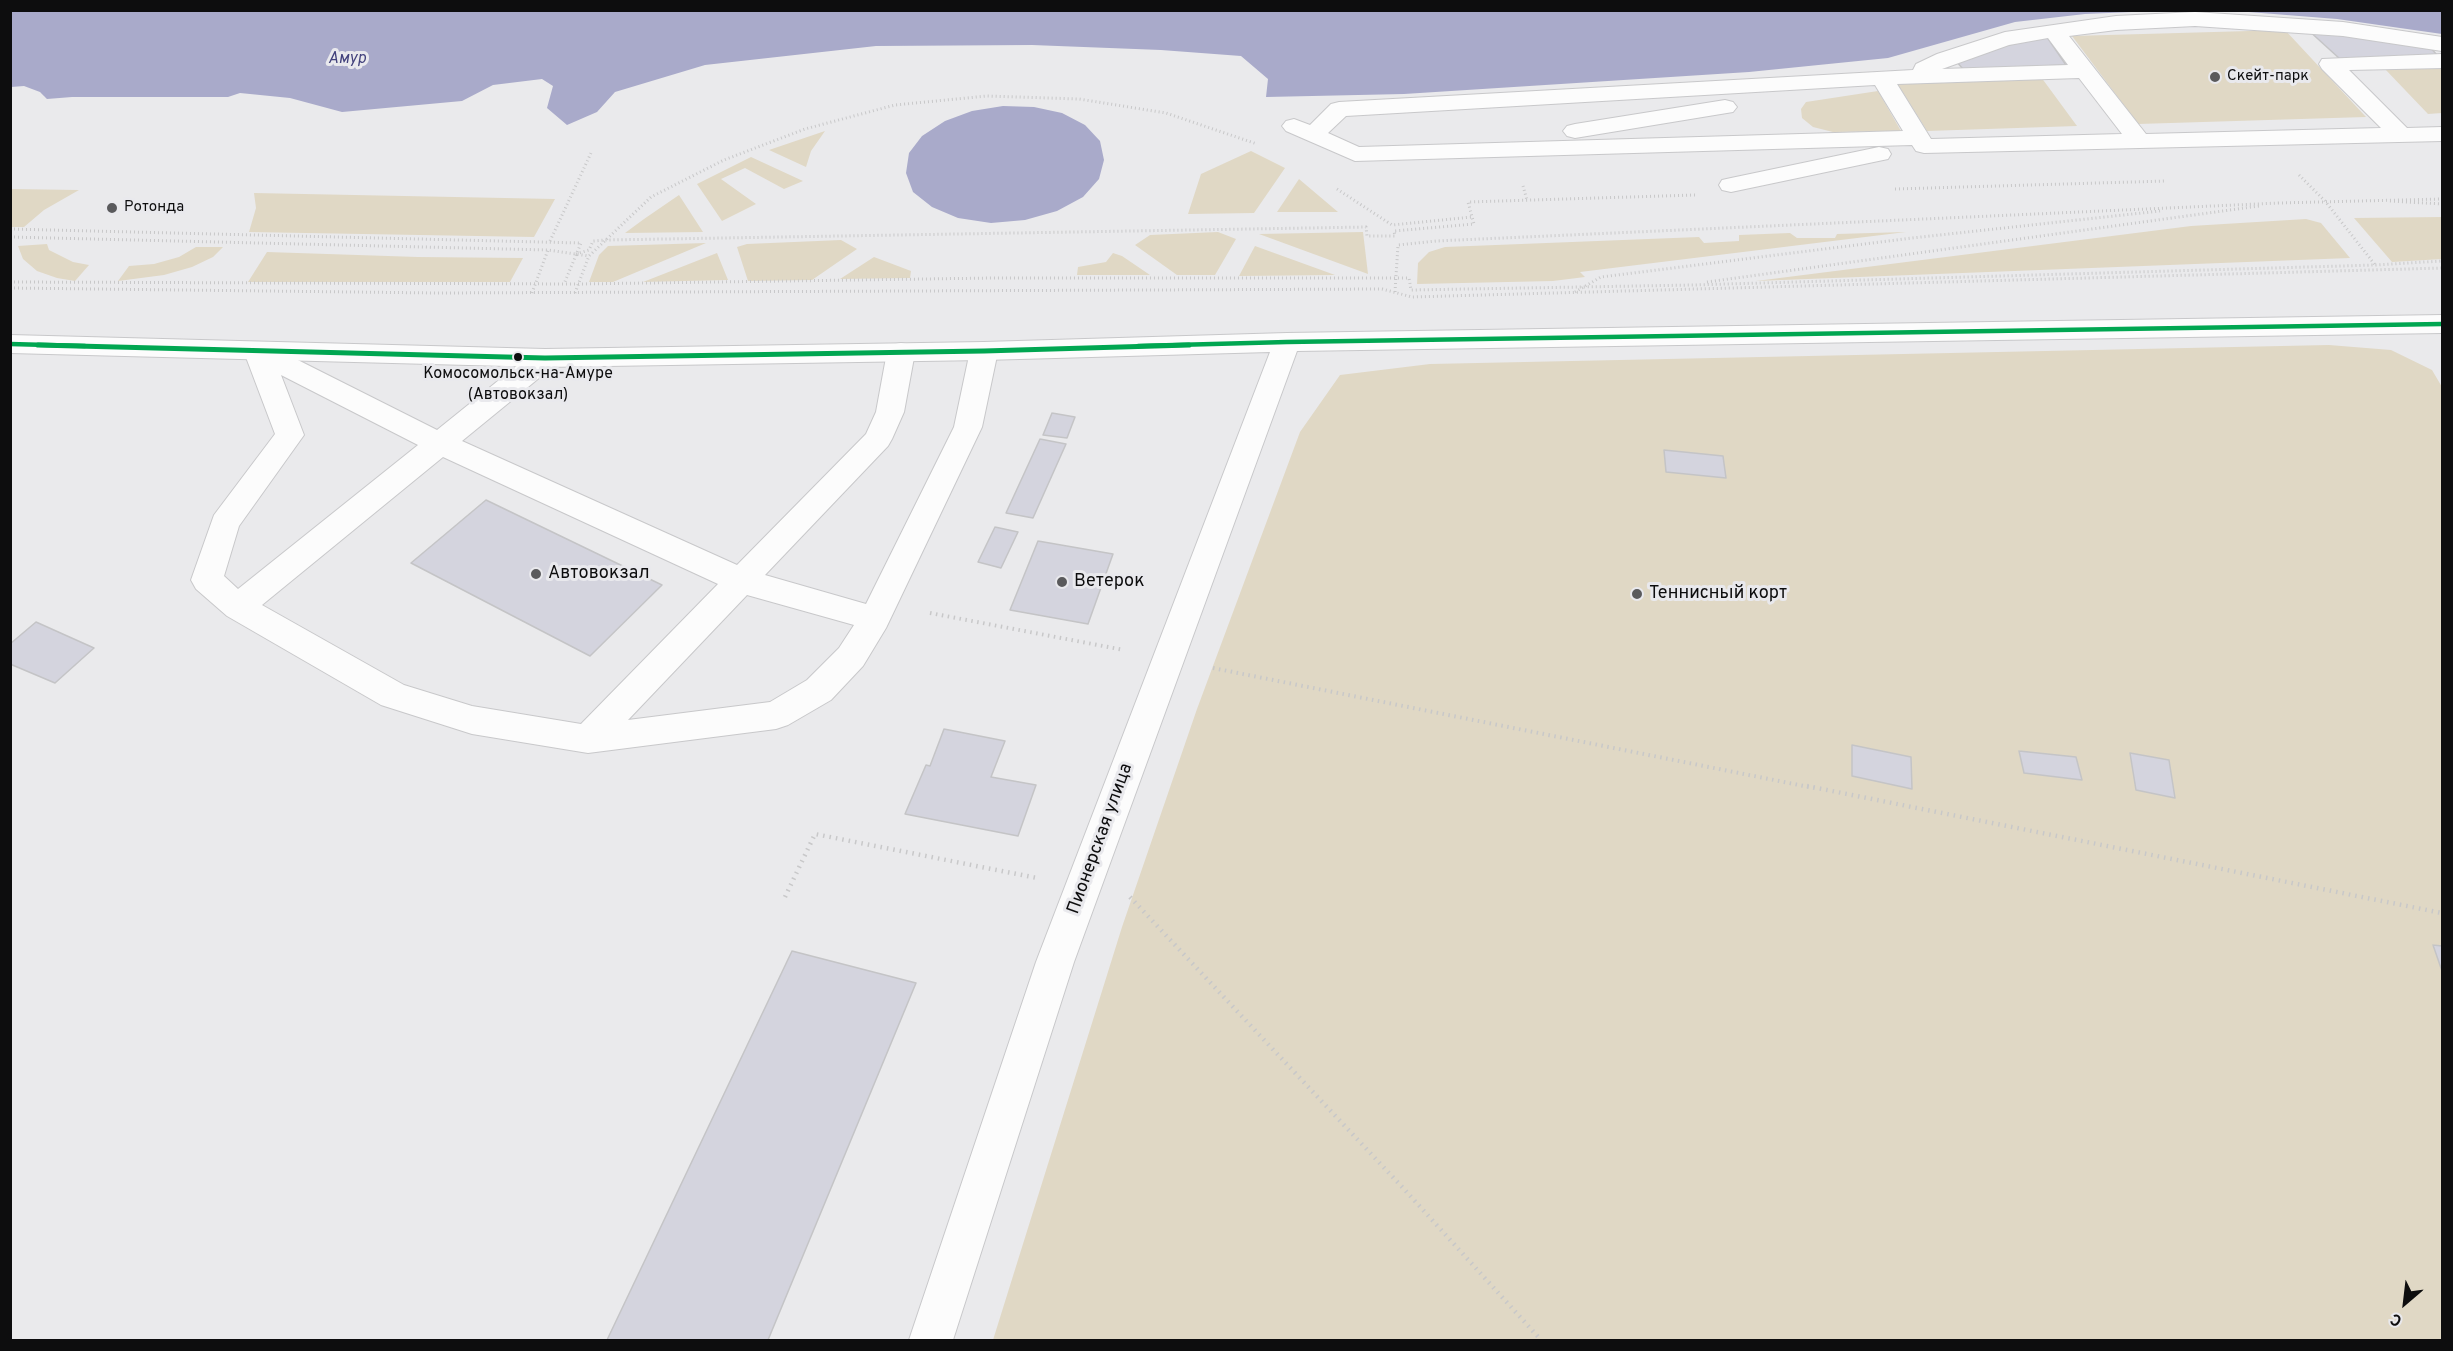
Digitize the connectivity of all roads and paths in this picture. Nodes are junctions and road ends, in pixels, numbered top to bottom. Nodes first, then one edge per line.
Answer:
1 (2054, 31) junction
2 (2442, 44) edge
3 (2442, 61) edge
4 (2085, 71) junction
5 (1909, 77) junction
6 (1884, 80) junction
7 (2442, 134) edge
8 (2401, 135) junction
9 (2139, 141) junction
10 (1921, 142) junction
11 (1257, 144) dead end
12 (1514, 150) junction
13 (591, 153) dead end
14 (2312, 176) dead end
15 (2289, 177) dead end
16 (2301, 177) junction
17 (2168, 181) dead end
18 (1328, 183) dead end
19 (1731, 185) dead end
20 (1893, 189) dead end
21 (1524, 193) dead end
22 (1701, 195) dead end
23 (2442, 199) edge
24 (1527, 200) junction
25 (2362, 200) junction
26 (2325, 201) junction
27 (2279, 203) junction
28 (2442, 204) edge
29 (1472, 217) junction
30 (10, 229) edge
31 (10, 237) edge
32 (606, 240) junction
33 (550, 241) junction
34 (548, 250) junction
35 (576, 254) junction
36 (589, 256) junction
37 (2442, 261) edge
38 (2375, 265) junction
39 (2442, 268) edge
40 (2380, 271) junction
41 (1395, 278) junction
42 (10, 282) edge
43 (534, 284) junction
44 (564, 284) junction
45 (578, 284) junction
46 (1693, 285) junction
47 (1586, 286) junction
48 (10, 288) edge
49 (1662, 290) junction
50 (1395, 292) junction
51 (531, 293) junction
52 (575, 293) junction
53 (1575, 293) junction
54 (2442, 324) edge
55 (1287, 342) junction
56 (12, 346) edge
57 (984, 351) junction
58 (258, 352) junction
59 (901, 352) junction
60 (545, 358) junction
61 (439, 443) junction
62 (742, 580) junction
63 (238, 607) junction
64 (930, 613) dead end
65 (875, 619) junction
66 (1168, 659) junction
67 (588, 739) junction
68 (1083, 888) junction
69 (784, 897) dead end
70 (2442, 913) edge
71 (931, 1341) edge
72 (1541, 1341) edge

1 - 2 street
1 - 4 street
1 - 5 street
3 - 8 street
4 - 5 street
4 - 9 street
5 - 6 street
6 - 10 street
6 - 12 street
6 - 12 street
7 - 8 street
8 - 9 street
9 - 10 street
10 - 12 street
10 - 19 street
11 - 32 path
13 - 33 path
14 - 16 path
15 - 16 path
16 - 26 path
17 - 20 path
18 - 29 path
21 - 24 path
22 - 24 path
23 - 25 path
24 - 29 path
25 - 26 path
25 - 28 path
26 - 27 path
26 - 38 path
27 - 41 path
27 - 46 path
27 - 47 path
29 - 32 path
30 - 33 path
31 - 34 path
32 - 35 path
32 - 36 path
33 - 35 path
34 - 35 path
34 - 43 path
35 - 36 path
35 - 44 path
36 - 45 path
37 - 38 path
38 - 40 path
38 - 46 path
39 - 40 path
40 - 49 path
41 - 45 path
41 - 47 path
41 - 50 path
42 - 43 path
43 - 44 path
43 - 51 path
44 - 45 path
45 - 52 path
46 - 47 path
46 - 49 path
47 - 53 path
48 - 51 path
49 - 53 path
50 - 52 path
50 - 53 path
51 - 52 path
54 - 55 street
55 - 57 street
55 - 66 street, Пионерская улица
56 - 58 street
57 - 59 street
57 - 65 street
58 - 60 street
58 - 61 street
58 - 63 street
59 - 60 street
59 - 62 street
60 - 61 street
61 - 62 street
61 - 63 street
62 - 65 street
62 - 67 street
63 - 67 street
64 - 66 path
65 - 67 street
66 - 68 street, Пионерская улица
66 - 70 path
68 - 69 path
68 - 71 street, Пионерская улица
68 - 72 path

